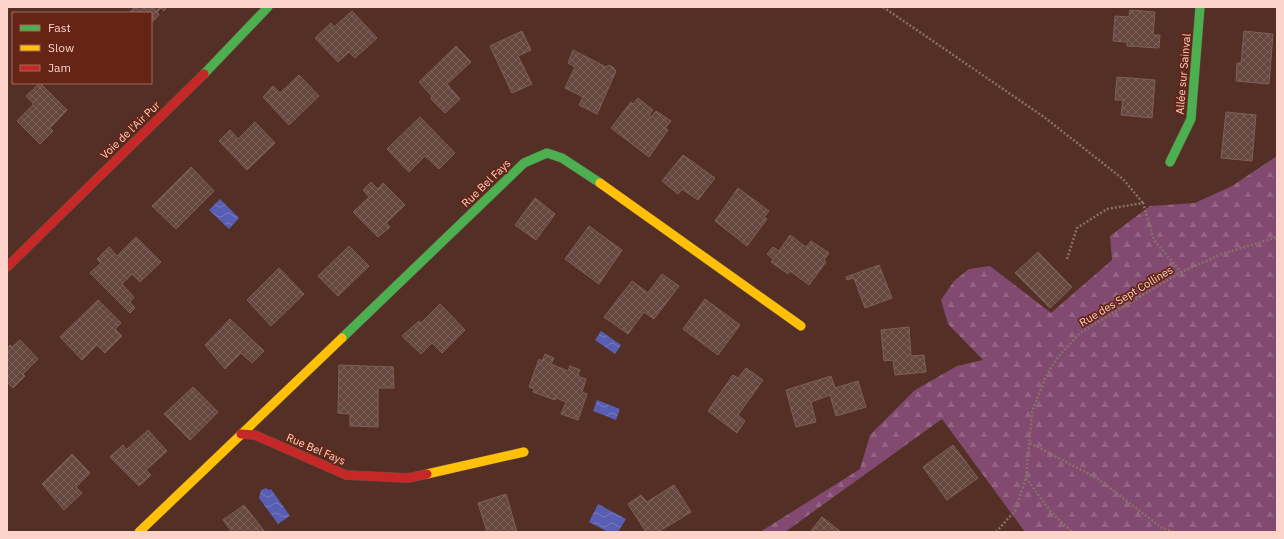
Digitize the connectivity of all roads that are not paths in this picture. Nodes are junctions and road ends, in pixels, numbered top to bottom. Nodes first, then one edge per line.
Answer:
1 (268, 7) edge
2 (1200, 7) edge
3 (1170, 162) dead end
4 (7, 267) edge
5 (801, 326) dead end
6 (241, 434) junction
7 (524, 452) dead end
8 (139, 532) edge

1 - 4 street, Voie de l'Air Pur
2 - 3 street, Allée sur Sainval
5 - 6 street, Rue Bel Fays
6 - 7 street, Rue Bel Fays
6 - 8 street, Rue Bel Fays

